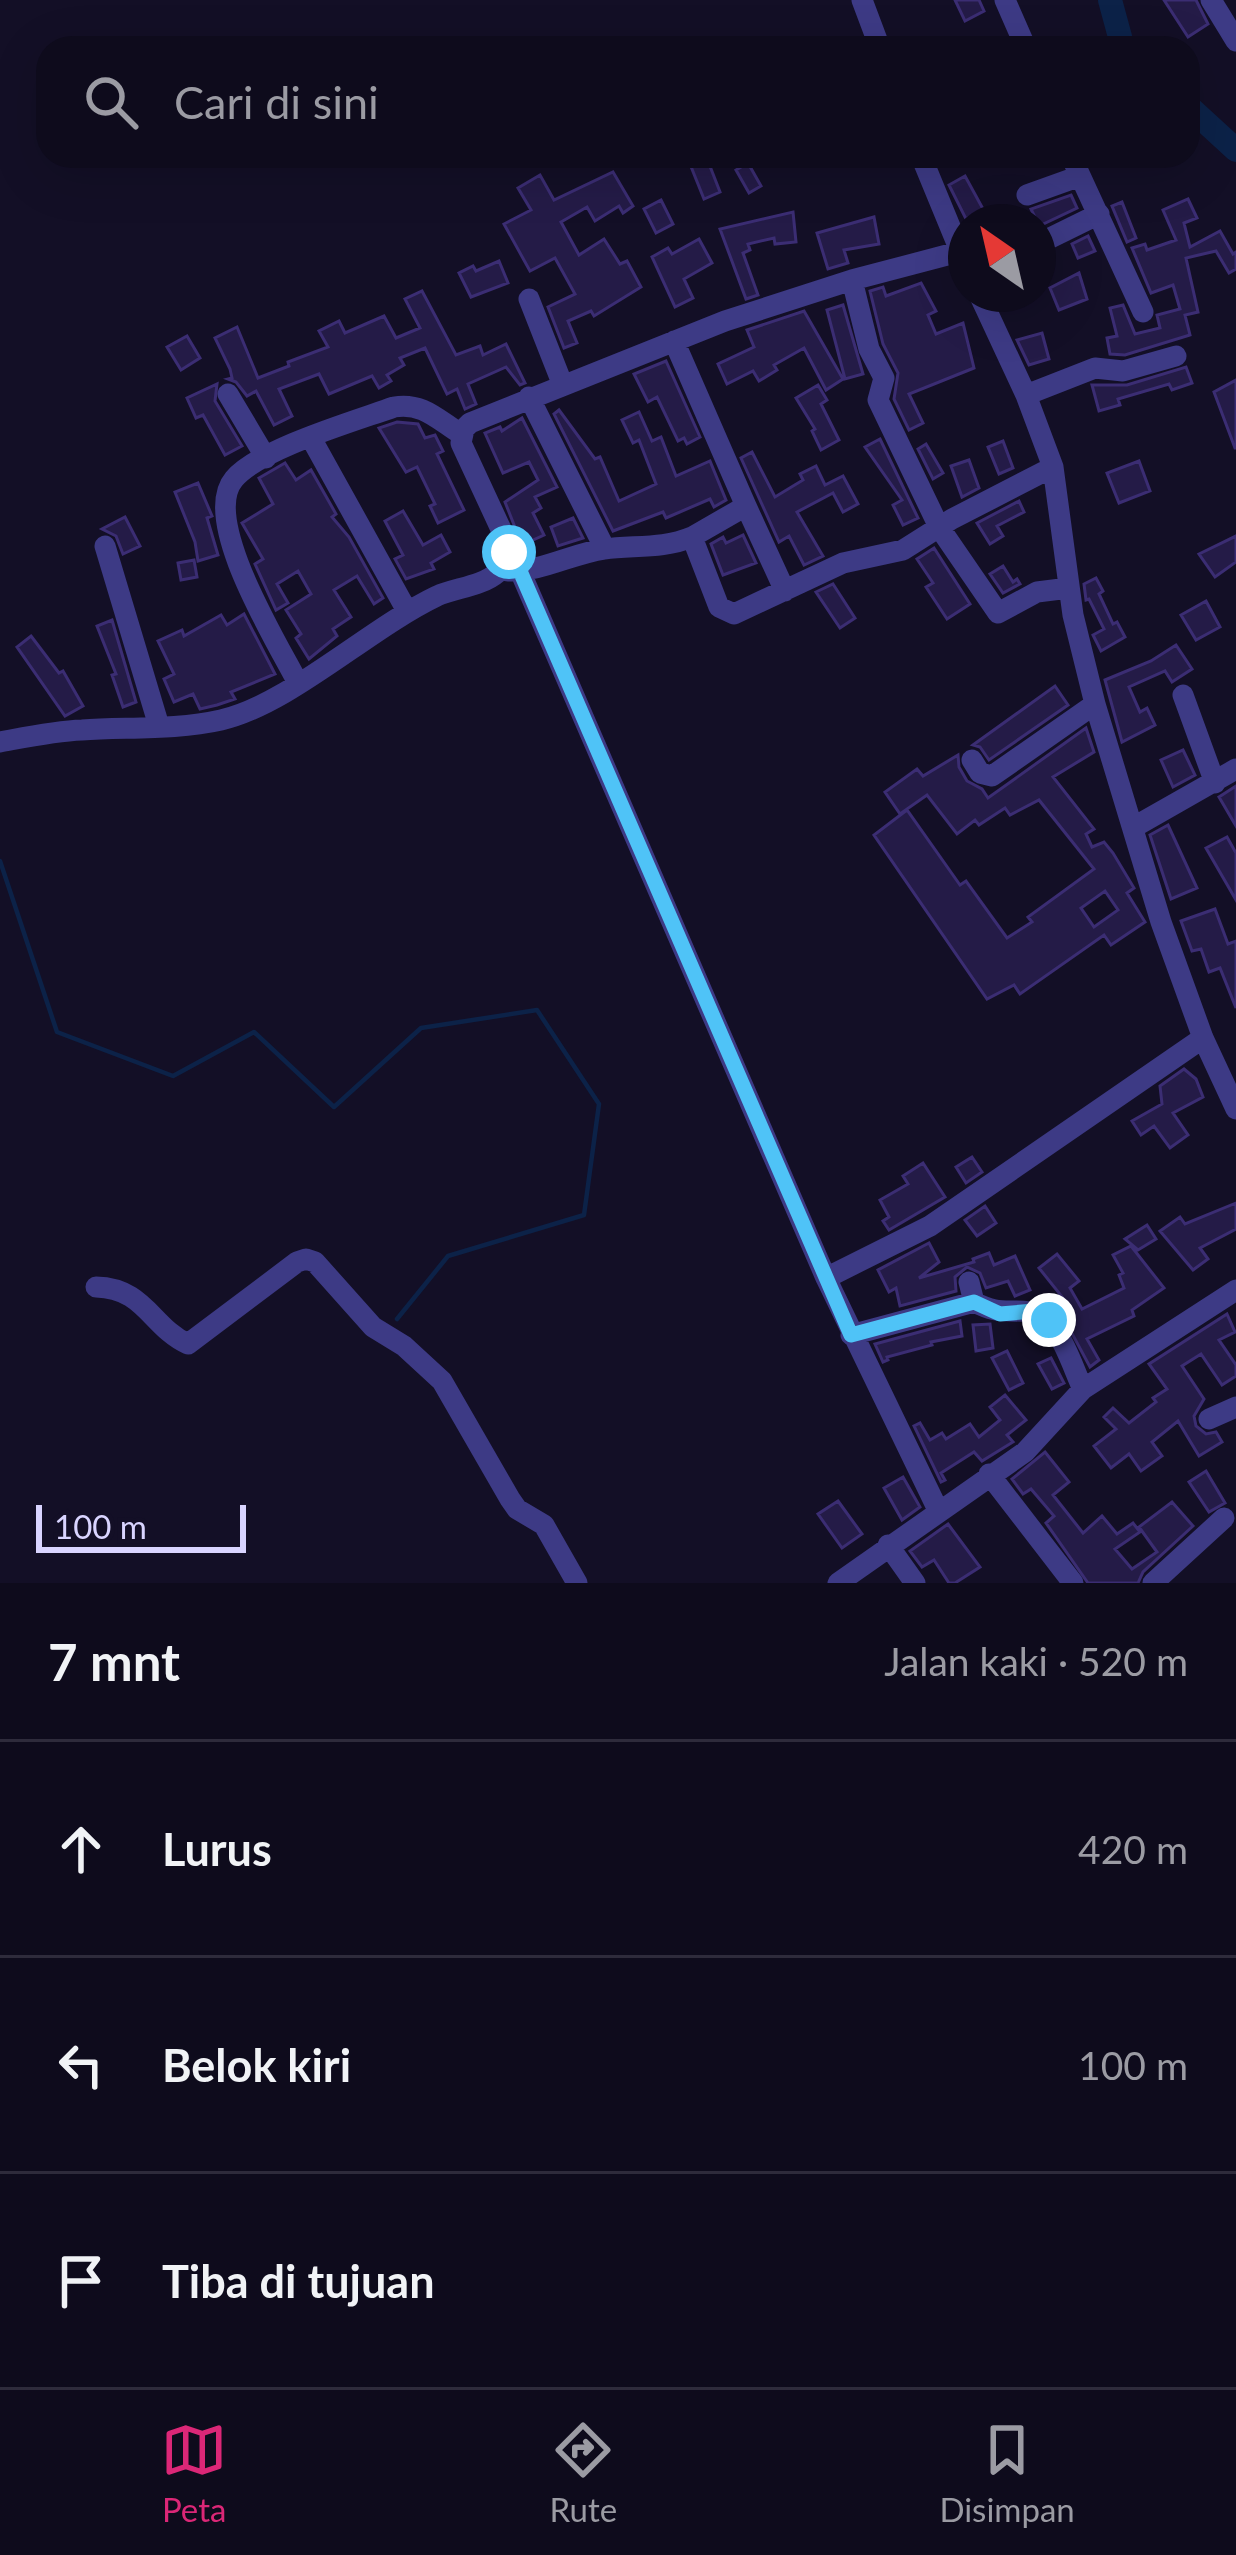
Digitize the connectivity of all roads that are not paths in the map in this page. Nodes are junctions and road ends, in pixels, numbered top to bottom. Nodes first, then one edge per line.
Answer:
1 (862, 0) edge
2 (1005, 0) edge
3 (1211, 0) edge
4 (876, 36) edge
5 (1021, 36) edge
6 (1236, 41) edge
7 (926, 168) edge
8 (1073, 168) edge
9 (1077, 168) edge
10 (1028, 195) dead end
11 (1099, 214) junction
12 (948, 218) edge
13 (1056, 235) edge
14 (948, 259) edge
15 (852, 280) junction
16 (529, 299) dead end
17 (988, 312) edge
18 (1143, 312) dead end
19 (674, 341) junction
20 (1176, 356) dead end
21 (562, 383) junction
22 (228, 394) dead end
23 (1026, 395) junction
24 (529, 398) junction
25 (461, 434) junction
26 (311, 438) junction
27 (266, 458) junction
28 (1053, 467) junction
29 (746, 506) junction
30 (939, 527) junction
31 (692, 537) junction
32 (105, 546) dead end
33 (604, 549) junction
34 (511, 570) junction
35 (1069, 588) junction
36 (785, 591) junction
37 (407, 611) junction
38 (298, 683) junction
39 (1183, 695) dead end
40 (1095, 704) junction
41 (159, 726) junction
42 (0, 742) edge
43 (972, 760) dead end
44 (1236, 769) edge
45 (1215, 783) junction
46 (1134, 826) junction
47 (1203, 1038) junction
48 (1236, 1109) edge
49 (826, 1278) junction
50 (96, 1287) dead end
51 (1236, 1290) edge
52 (851, 1335) junction
53 (1083, 1389) junction
54 (1236, 1407) edge
55 (1209, 1418) dead end
56 (989, 1474) junction
57 (938, 1510) junction
58 (1225, 1518) dead end
59 (888, 1545) junction
60 (578, 1583) edge
61 (838, 1583) edge
62 (916, 1583) edge
63 (1072, 1583) edge
64 (1153, 1583) edge

1 - 4 street
2 - 5 street
3 - 6 street
7 - 12 street
8 - 10 street
9 - 11 street
11 - 13 street
11 - 18 street
14 - 15 street
15 - 19 street
15 - 30 street
16 - 21 street
17 - 23 street
19 - 21 street
19 - 29 street
20 - 23 street
21 - 24 street
22 - 27 street
23 - 28 street
24 - 25 street
24 - 33 street
25 - 26 street
25 - 34 street
26 - 27 street
26 - 37 street
27 - 38 street
28 - 30 street
28 - 35 street
29 - 31 street
29 - 36 street
30 - 35 street
30 - 36 street
31 - 33 street
31 - 36 street
32 - 41 street
33 - 34 street
34 - 37 street
34 - 49 street
35 - 40 street
37 - 38 street
38 - 41 street
39 - 45 street
40 - 43 street
40 - 46 street
41 - 42 street
44 - 45 street
45 - 46 street
46 - 47 street
47 - 48 street
47 - 49 street
49 - 52 street
50 - 60 street
51 - 53 street
52 - 53 street
52 - 57 street
53 - 56 street
54 - 55 street
56 - 57 street
56 - 63 street
57 - 59 street
58 - 64 street
59 - 61 street
59 - 62 street

